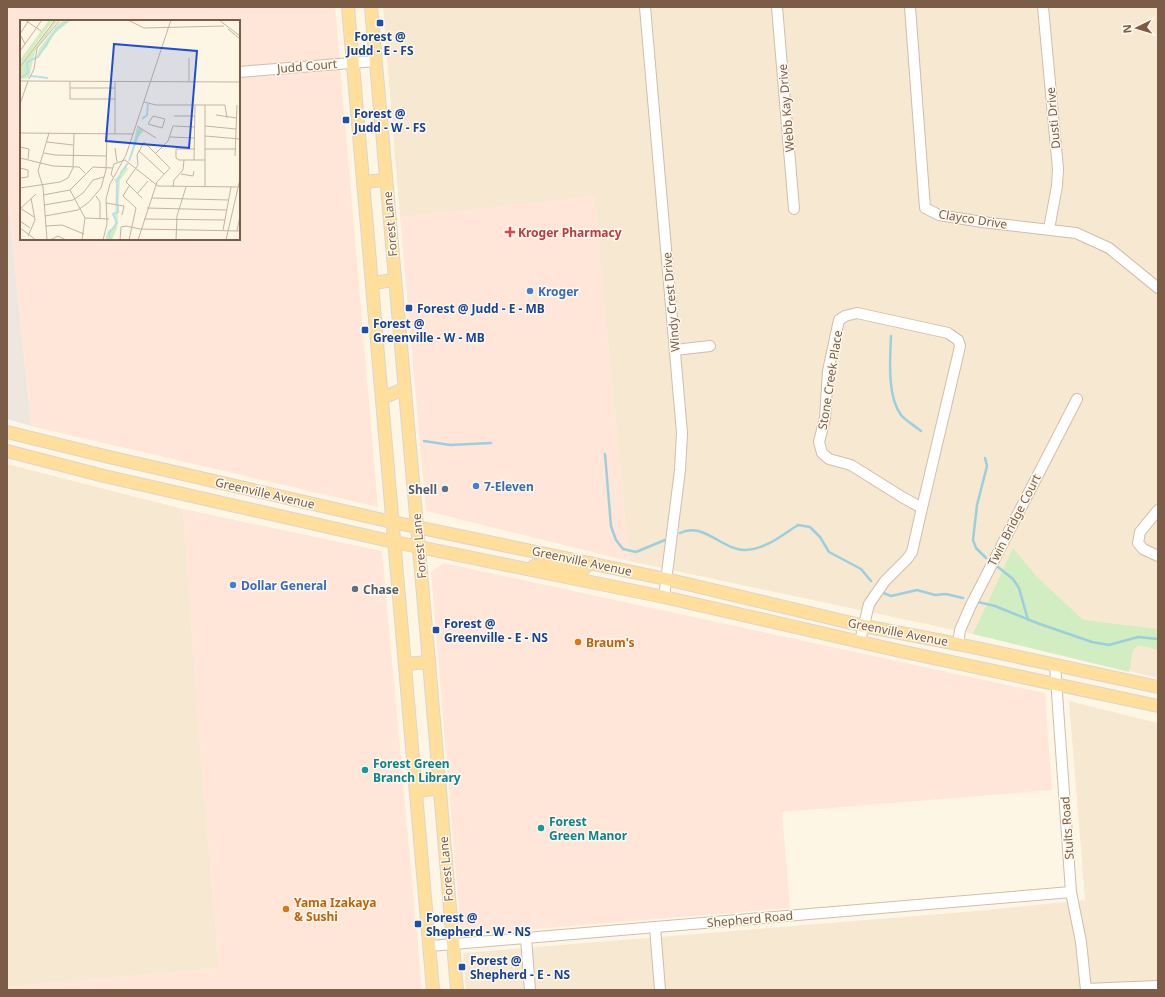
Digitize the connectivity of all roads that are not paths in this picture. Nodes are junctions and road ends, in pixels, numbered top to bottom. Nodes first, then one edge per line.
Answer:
1 (348, 7) edge
2 (371, 7) edge
3 (645, 7) edge
4 (777, 7) edge
5 (910, 7) edge
6 (1043, 7) edge
7 (376, 61) junction
8 (353, 63) junction
9 (240, 72) edge
10 (386, 180) junction
11 (363, 182) junction
12 (794, 209) dead end
13 (1048, 229) junction
14 (394, 280) junction
15 (372, 283) junction
16 (1158, 288) edge
17 (710, 346) dead end
18 (675, 350) junction
19 (404, 388) junction
20 (382, 398) junction
21 (1077, 399) dead end
22 (7, 432) edge
23 (7, 452) edge
24 (109, 457) junction
25 (104, 476) junction
26 (202, 479) junction
27 (197, 497) junction
28 (922, 508) junction
29 (1158, 510) edge
30 (393, 522) junction
31 (417, 527) junction
32 (395, 542) junction
33 (419, 547) junction
34 (1158, 556) edge
35 (590, 563) junction
36 (527, 569) junction
37 (666, 579) junction
38 (664, 597) junction
39 (864, 626) junction
40 (860, 641) junction
41 (958, 644) junction
42 (429, 662) junction
43 (405, 664) junction
44 (1055, 665) junction
45 (1057, 684) junction
46 (1158, 687) edge
47 (1158, 706) edge
48 (440, 788) junction
49 (417, 791) junction
50 (1071, 892) junction
51 (655, 927) junction
52 (526, 938) junction
53 (453, 944) junction
54 (430, 946) junction
55 (1158, 986) edge
56 (434, 990) edge
57 (457, 990) edge
58 (530, 990) edge
59 (660, 990) edge
60 (1086, 990) edge

1 - 8 main road, Forest Lane
2 - 7 main road, Forest Lane
3 - 18 street, Windy Crest Drive
4 - 12 street, Webb Kay Drive
5 - 13 street, Clayco Drive
6 - 13 street, Dusti Drive
7 - 8 street, Judd Court
7 - 10 main road, Forest Lane
8 - 9 street, Judd Court
8 - 11 main road, Forest Lane
10 - 11 main road
10 - 14 main road, Forest Lane
11 - 15 main road, Forest Lane
13 - 16 street, Clayco Drive
14 - 15 main road
14 - 19 main road, Forest Lane
15 - 20 main road, Forest Lane
17 - 18 street
18 - 37 street, Windy Crest Drive
19 - 20 main road
19 - 31 main road, Forest Lane
20 - 30 main road, Forest Lane
21 - 41 street, Twin Bridge Court
22 - 24 main road, Greenville Avenue
23 - 25 main road, Greenville Avenue
24 - 25 main road
24 - 26 main road, Greenville Avenue
25 - 27 main road, Greenville Avenue
26 - 27 main road
26 - 30 main road, Greenville Avenue
27 - 32 main road, Greenville Avenue
28 - 28 street, Stone Creek Place
28 - 39 street, Stone Creek Place
29 - 34 street
30 - 31 main road, Greenville Avenue
30 - 32 main road, Forest Lane
31 - 33 main road, Forest Lane
31 - 35 main road, Greenville Avenue
32 - 33 main road, Greenville Avenue
32 - 43 main road, Forest Lane
33 - 36 main road, Greenville Avenue
33 - 42 main road, Forest Lane
35 - 36 main road
35 - 37 main road, Greenville Avenue
36 - 38 main road, Greenville Avenue
37 - 38 street, Windy Crest Drive
37 - 39 main road, Greenville Avenue
38 - 40 main road, Greenville Avenue
39 - 40 street, Stone Creek Place
39 - 41 main road, Greenville Avenue
40 - 45 main road, Greenville Avenue
41 - 44 main road, Greenville Avenue
42 - 43 main road
42 - 48 main road, Forest Lane
43 - 49 main road, Forest Lane
44 - 45 street, Stults Road
44 - 46 main road, Greenville Avenue
45 - 47 main road, Greenville Avenue
45 - 50 street, Stults Road
48 - 49 main road
48 - 53 main road, Forest Lane
49 - 54 main road, Forest Lane
50 - 51 street, Shepherd Road
50 - 60 street, Stults Road
51 - 52 street, Shepherd Road
51 - 59 street
52 - 53 street, Shepherd Road
52 - 58 street
53 - 54 street, Shepherd Road
53 - 57 main road, Forest Lane
54 - 56 main road, Forest Lane
55 - 60 street

